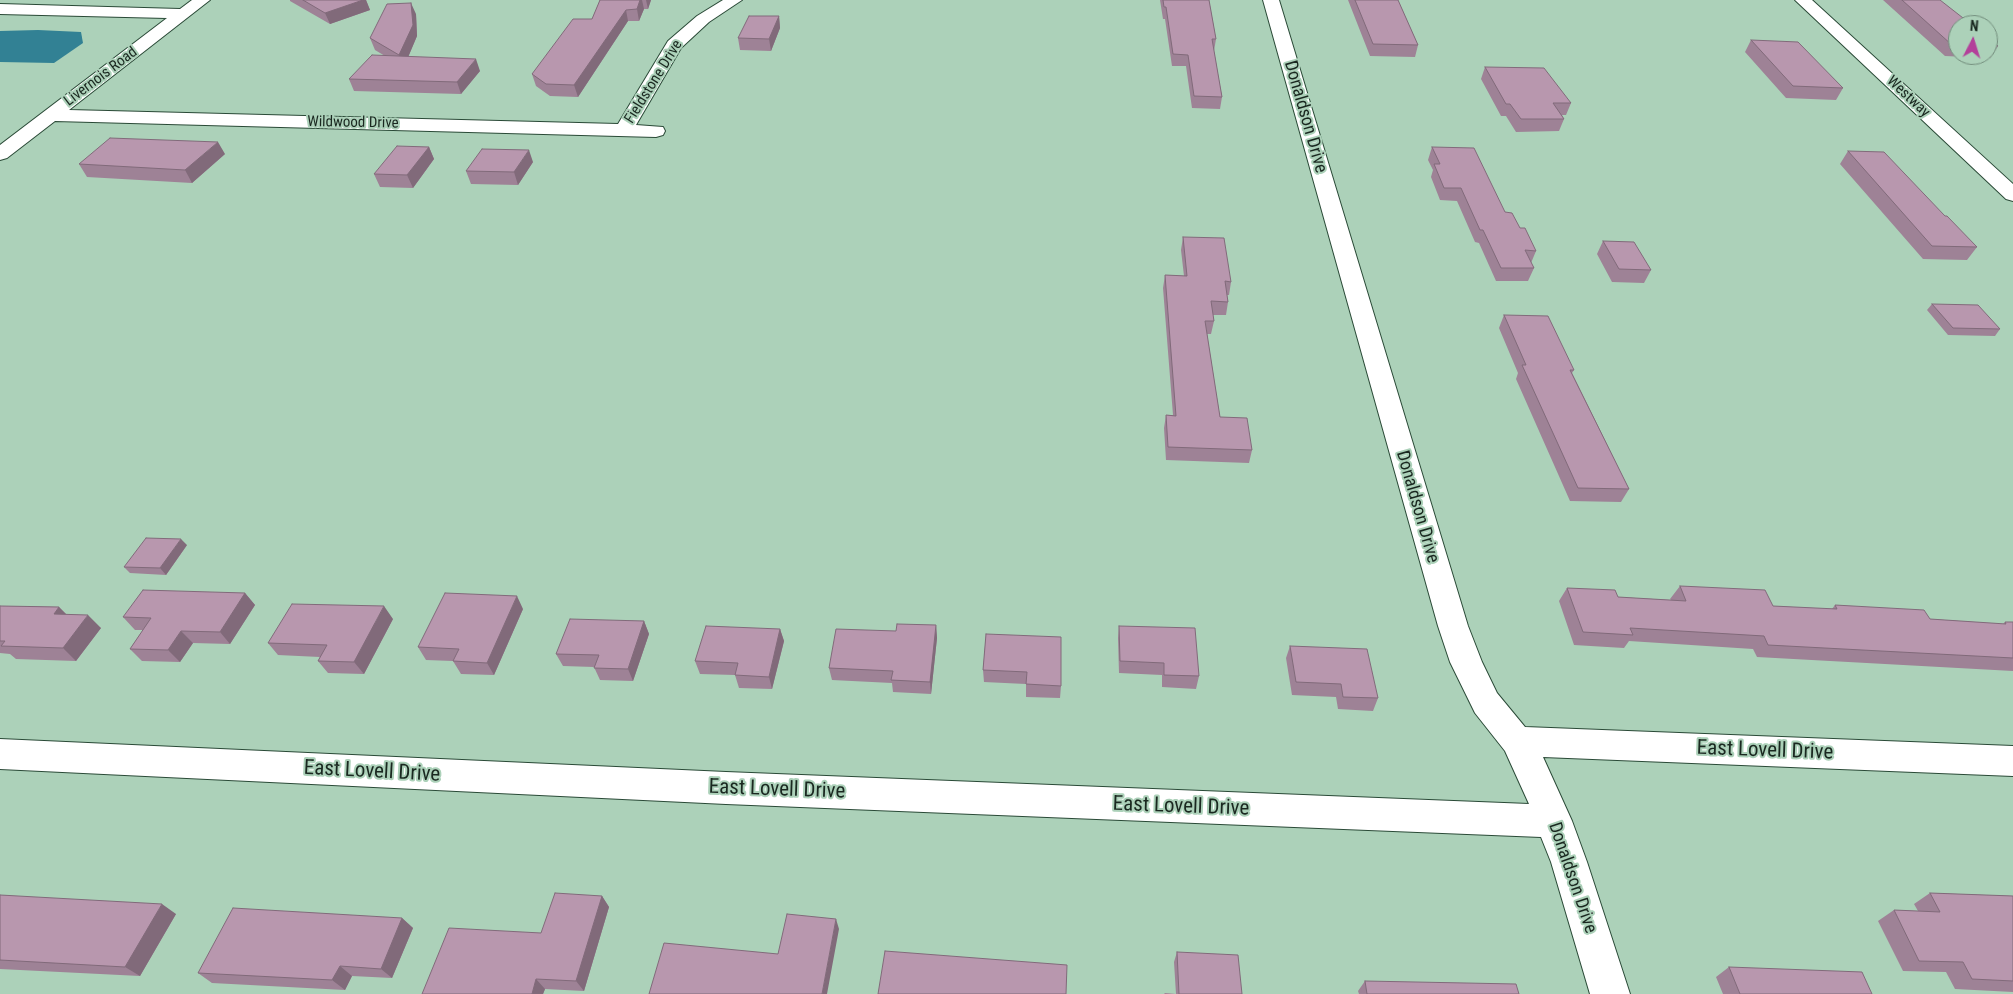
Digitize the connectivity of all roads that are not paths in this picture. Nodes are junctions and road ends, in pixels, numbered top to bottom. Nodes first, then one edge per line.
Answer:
1 (202, 0) edge
2 (734, 0) edge
3 (1271, 0) edge
4 (1803, 0) edge
5 (0, 9) edge
6 (184, 14) junction
7 (51, 115) junction
8 (624, 130) junction
9 (656, 131) dead end
10 (0, 154) edge
11 (2013, 195) edge
12 (1517, 741) junction
13 (0, 754) edge
14 (2013, 761) edge
15 (1554, 821) junction
16 (1610, 994) edge

1 - 6 street, Livernois Road
2 - 8 street, Fieldstone Drive
3 - 12 street, Donaldson Drive
4 - 11 street, Westway
5 - 6 street
6 - 7 street, Livernois Road
7 - 8 street, Wildwood Drive
7 - 10 street, Livernois Road
8 - 9 street, Wildwood Drive
12 - 14 street, East Lovell Drive
12 - 15 street, Donaldson Drive
13 - 15 street, East Lovell Drive
15 - 16 street, Donaldson Drive

